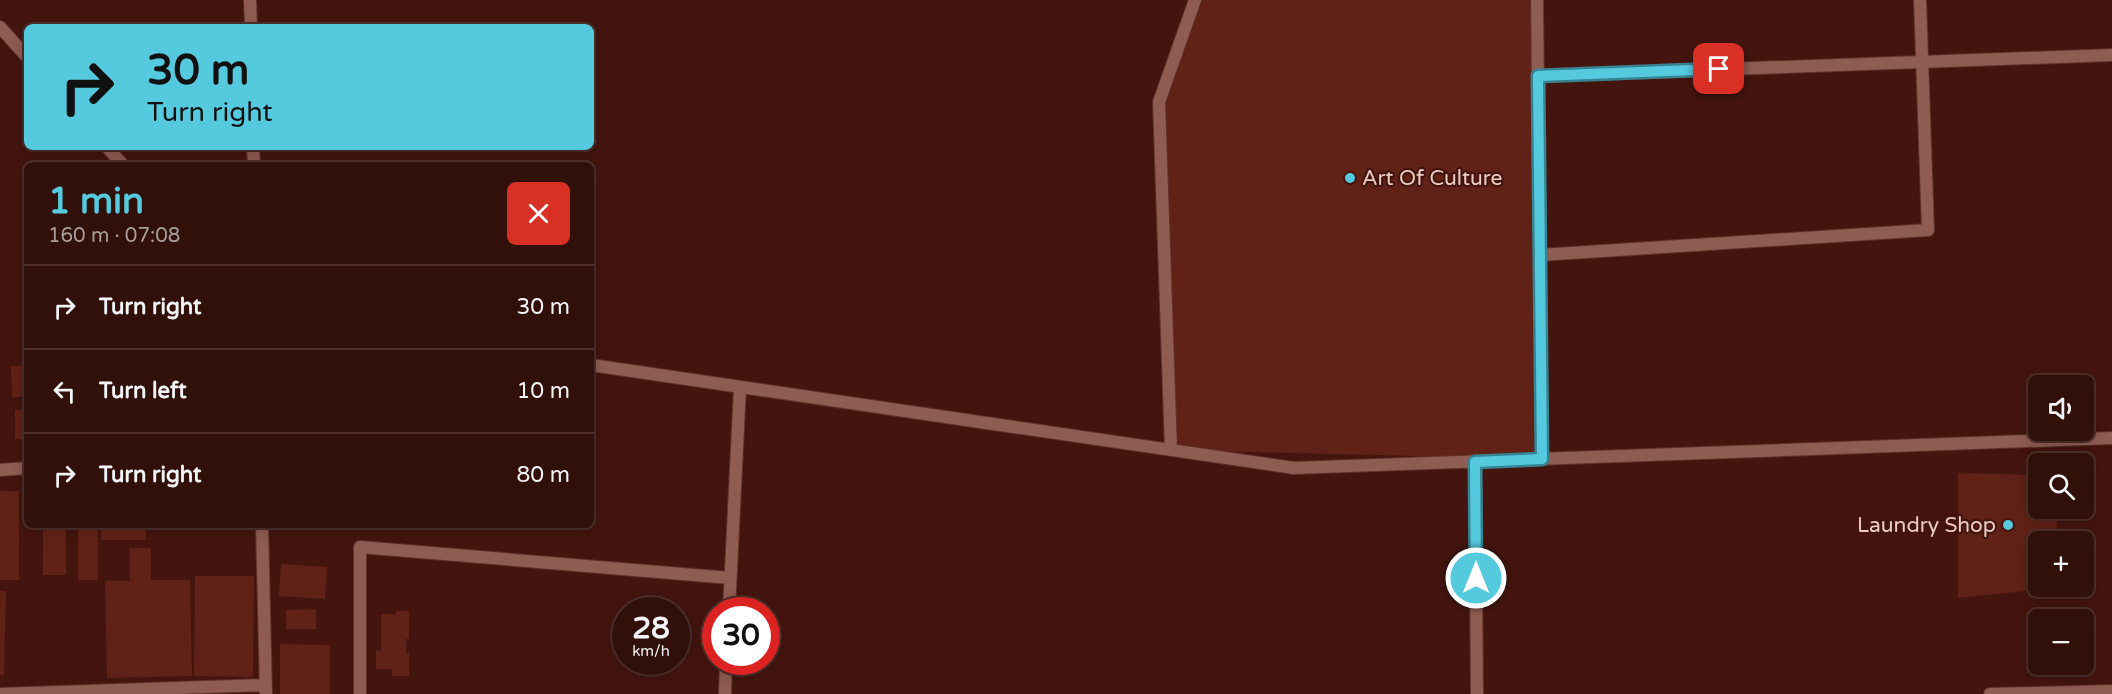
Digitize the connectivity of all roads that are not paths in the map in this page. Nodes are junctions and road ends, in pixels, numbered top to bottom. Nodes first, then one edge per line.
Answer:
1 (250, 0) edge
2 (1195, 0) edge
3 (1537, 0) edge
4 (1920, 0) edge
5 (251, 24) edge
6 (0, 27) edge
7 (24, 54) edge
8 (2112, 55) edge
9 (1924, 62) junction
10 (1538, 76) junction
11 (110, 150) edge
12 (120, 162) edge
13 (1539, 255) junction
14 (594, 365) edge
15 (740, 387) junction
16 (2112, 438) edge
17 (1171, 450) junction
18 (1542, 459) junction
19 (1475, 462) junction
20 (24, 468) edge
21 (0, 470) edge
22 (262, 528) edge
23 (730, 579) junction
24 (729, 597) edge
25 (726, 675) edge
26 (266, 689) edge
27 (2112, 691) edge
28 (0, 693) edge
29 (360, 694) edge
30 (725, 694) edge
31 (1477, 694) edge
32 (1990, 694) edge

1 - 5 street
2 - 17 street
3 - 10 street
4 - 9 street
6 - 7 street
8 - 9 street
9 - 10 street
9 - 13 street
10 - 13 street
11 - 12 street
13 - 18 street
14 - 15 street
15 - 17 street
15 - 23 street
16 - 18 street
17 - 19 street
18 - 19 street
19 - 31 street
20 - 21 street
22 - 26 street
23 - 24 street
23 - 29 street
25 - 30 street
26 - 28 street
27 - 32 street

